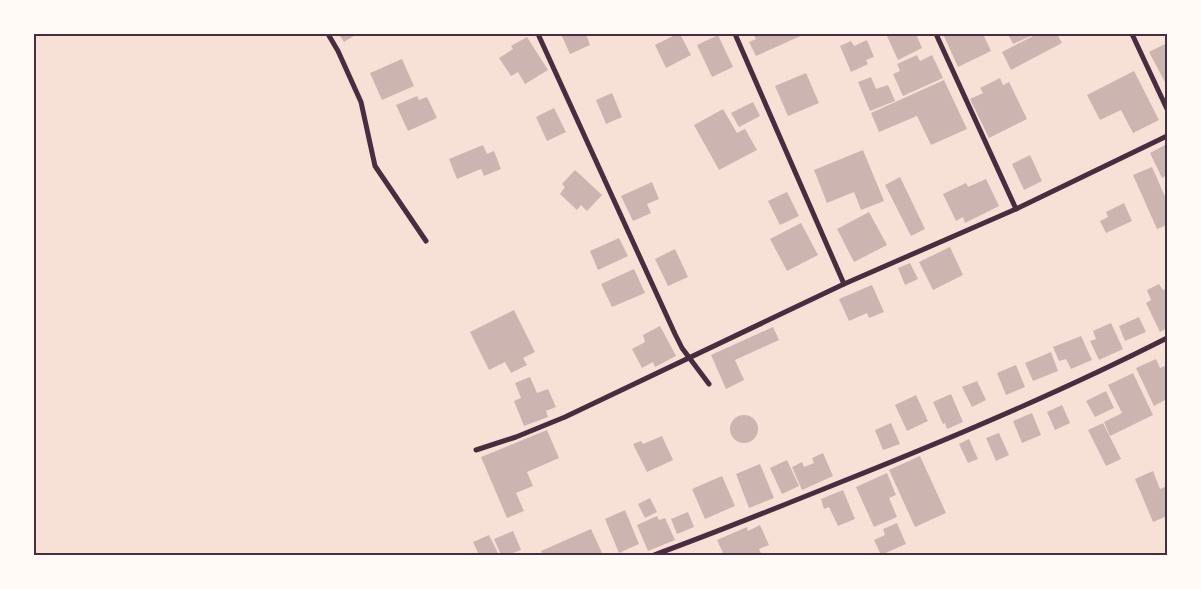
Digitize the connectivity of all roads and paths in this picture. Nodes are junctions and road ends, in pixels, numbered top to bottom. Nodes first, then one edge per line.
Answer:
1 (328, 34) edge
2 (538, 34) edge
3 (735, 34) edge
4 (936, 34) edge
5 (1132, 34) edge
6 (1167, 110) edge
7 (1167, 136) edge
8 (1016, 209) junction
9 (426, 241) dead end
10 (844, 284) junction
11 (1167, 338) edge
12 (689, 358) junction
13 (709, 384) dead end
14 (476, 450) dead end
15 (654, 555) edge

1 - 9 street
2 - 12 street
3 - 10 street
4 - 8 street
5 - 6 street
7 - 8 street
8 - 10 street
10 - 12 street
11 - 15 street
12 - 13 street
12 - 14 street

